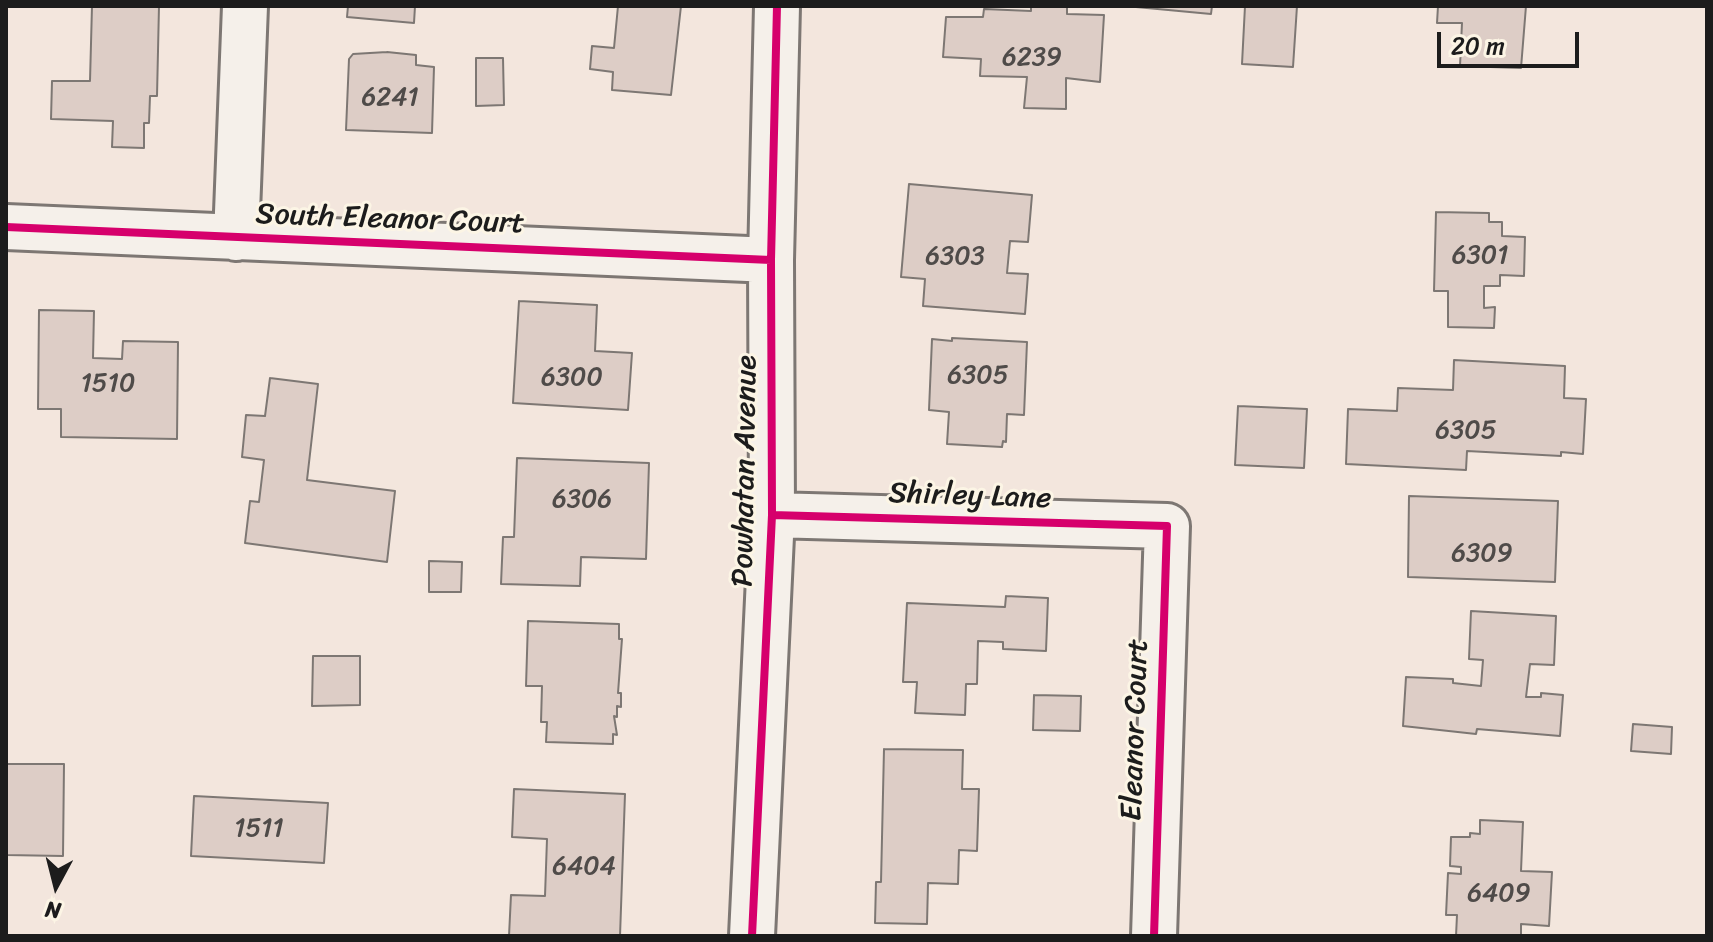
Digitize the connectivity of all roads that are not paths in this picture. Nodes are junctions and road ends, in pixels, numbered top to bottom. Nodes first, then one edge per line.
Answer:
1 (245, 6) edge
2 (777, 6) edge
3 (6, 227) edge
4 (236, 238) junction
5 (771, 260) junction
6 (772, 515) junction
7 (1167, 526) joint
8 (752, 936) edge
9 (1154, 936) edge

1 - 4 street
2 - 5 street, Powhatan Avenue
3 - 4 street, South Eleanor Court
4 - 5 street, South Eleanor Court
5 - 6 street, Powhatan Avenue
6 - 7 street, Shirley Lane
6 - 8 street, Powhatan Avenue
7 - 9 street, Eleanor Court

